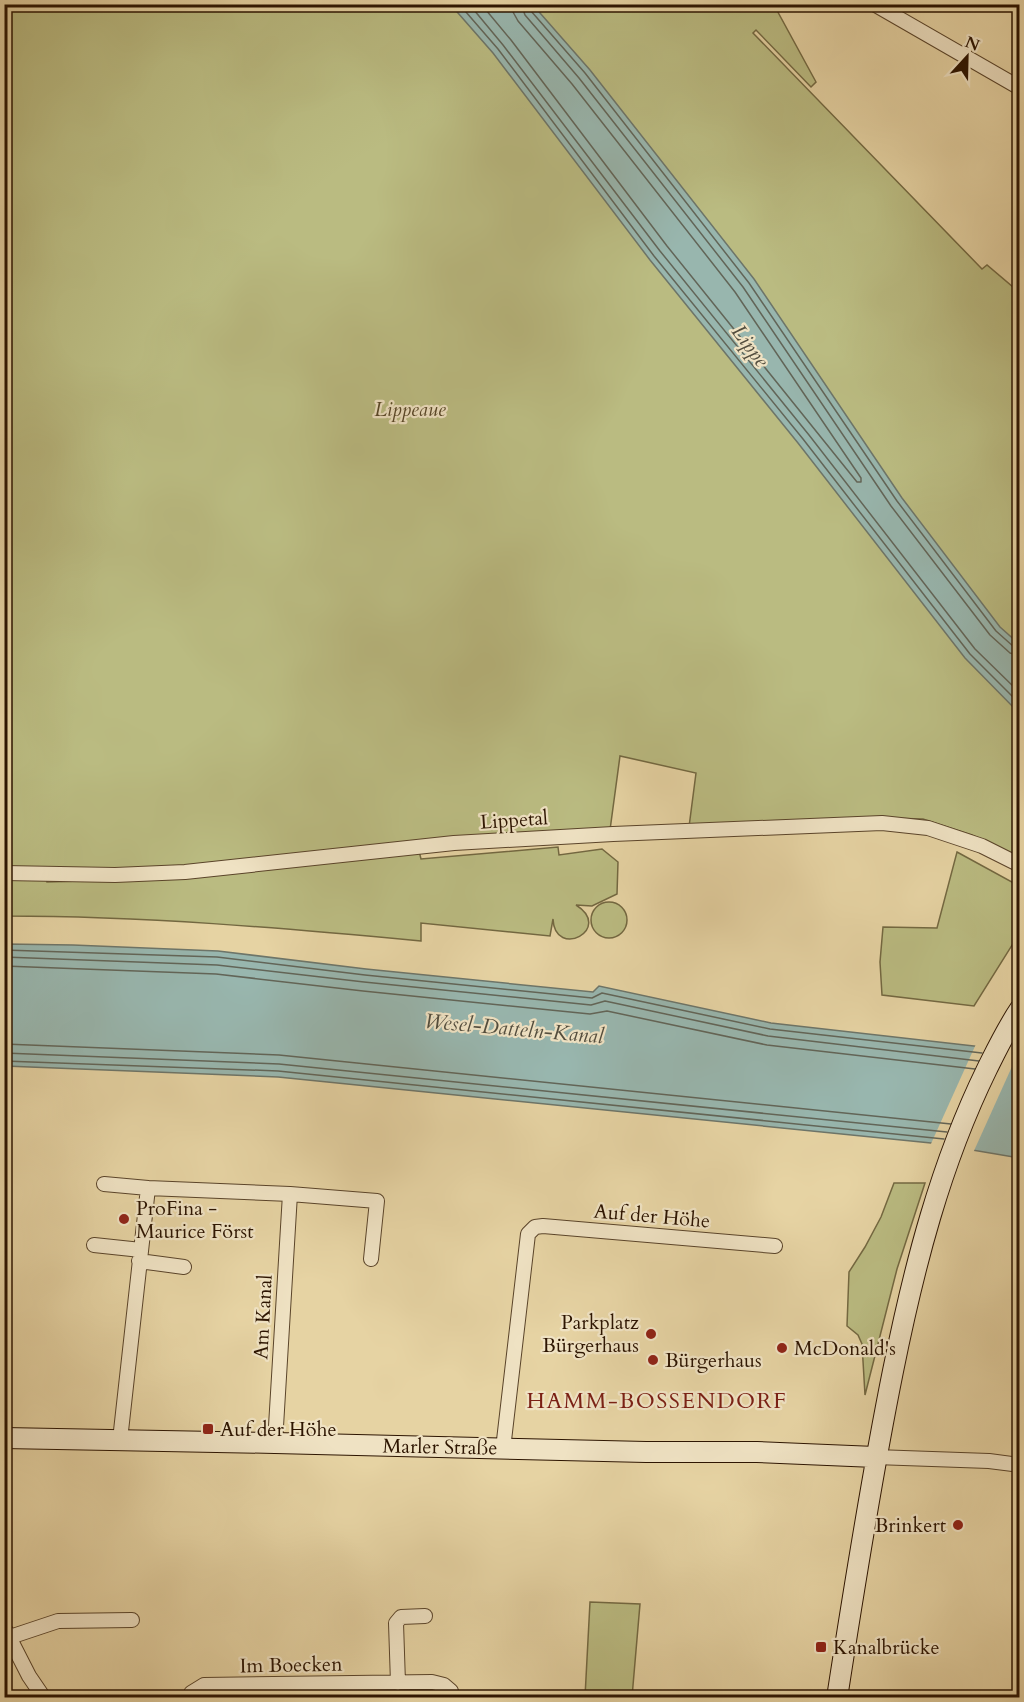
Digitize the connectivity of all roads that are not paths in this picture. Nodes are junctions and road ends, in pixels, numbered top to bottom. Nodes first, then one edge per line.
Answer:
1 (874, 4) edge
2 (1020, 88) edge
3 (1020, 866) edge
4 (4, 873) edge
5 (1018, 1012) edge
6 (104, 1184) dead end
7 (148, 1188) junction
8 (290, 1194) junction
9 (94, 1245) dead end
10 (775, 1246) dead end
11 (140, 1255) junction
12 (371, 1259) dead end
13 (184, 1267) dead end
14 (4, 1438) edge
15 (120, 1440) junction
16 (275, 1443) junction
17 (504, 1449) junction
18 (875, 1457) junction
19 (1020, 1465) edge
20 (425, 1616) dead end
21 (132, 1620) dead end
22 (6, 1635) edge
23 (398, 1683) junction
24 (44, 1698) edge
25 (190, 1698) edge
26 (452, 1698) edge
27 (837, 1698) edge

1 - 2 street
3 - 4 street, Lippetal
5 - 18 main road
6 - 7 street
7 - 8 street
7 - 11 street
8 - 12 street
8 - 16 street, Am Kanal
9 - 11 street
10 - 17 street, Auf der Höhe
11 - 13 street
11 - 15 street
14 - 15 main road, Marler Straße
15 - 16 main road, Marler Straße
16 - 17 main road, Marler Straße
17 - 18 main road, Marler Straße
18 - 19 street
18 - 27 main road
20 - 23 street
21 - 22 street
22 - 24 street
23 - 25 street, Im Boecken
23 - 26 street, Im Boecken

